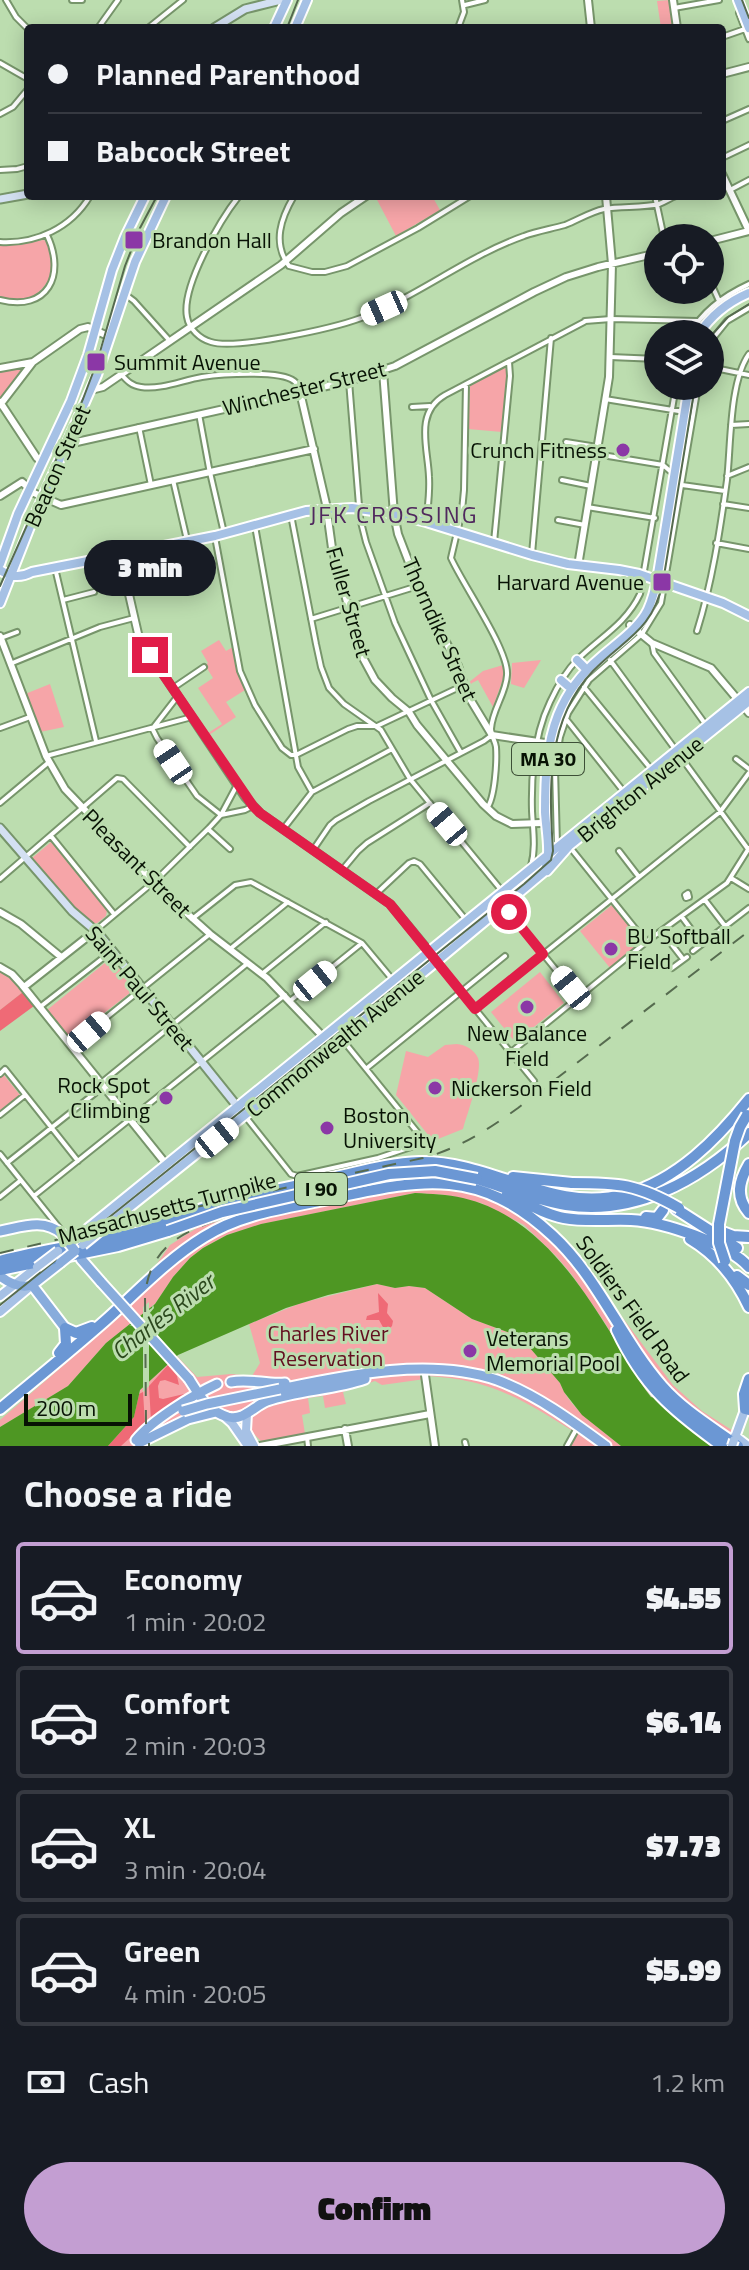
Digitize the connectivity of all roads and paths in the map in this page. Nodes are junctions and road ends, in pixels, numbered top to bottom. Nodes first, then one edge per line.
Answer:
1 (6, 0) edge
2 (72, 0) edge
3 (82, 0) edge
4 (118, 0) edge
5 (183, 0) edge
6 (281, 0) edge
7 (287, 0) edge
8 (307, 0) edge
9 (485, 0) edge
10 (588, 0) edge
11 (719, 0) edge
12 (736, 0) edge
13 (463, 3) edge
14 (674, 4) edge
15 (101, 24) edge
16 (153, 24) edge
17 (221, 24) edge
18 (276, 24) edge
19 (297, 24) edge
20 (460, 24) edge
21 (591, 24) edge
22 (676, 24) edge
23 (24, 25) edge
24 (747, 29) edge
25 (726, 36) edge
26 (749, 39) edge
27 (0, 63) edge
28 (749, 67) edge
29 (726, 73) edge
30 (24, 77) edge
31 (24, 94) edge
32 (749, 109) edge
33 (0, 114) edge
34 (726, 119) edge
35 (749, 145) edge
36 (726, 156) edge
37 (24, 167) edge
38 (0, 170) edge
39 (749, 180) edge
40 (726, 182) edge
41 (730, 190) junction
42 (24, 195) edge
43 (0, 199) edge
44 (87, 200) edge
45 (143, 200) edge
46 (164, 200) edge
47 (236, 200) edge
48 (292, 200) edge
49 (360, 200) edge
50 (464, 200) edge
51 (606, 200) edge
52 (656, 200) edge
53 (666, 200) edge
54 (657, 204) junction
55 (607, 209) junction
56 (661, 224) edge
57 (749, 231) edge
58 (47, 235) junction
59 (724, 237) edge
60 (0, 242) edge
61 (644, 256) edge
62 (285, 261) junction
63 (612, 264) junction
64 (749, 284) edge
65 (123, 294) junction
66 (749, 296) edge
67 (0, 300) edge
68 (722, 304) edge
69 (723, 307) junction
70 (749, 308) edge
71 (611, 319) junction
72 (654, 320) edge
73 (700, 320) edge
74 (710, 320) edge
75 (724, 325) edge
76 (190, 327) junction
77 (94, 331) junction
78 (110, 337) junction
79 (551, 338) junction
80 (170, 341) junction
81 (749, 354) edge
82 (610, 357) junction
83 (644, 358) edge
84 (509, 361) junction
85 (33, 362) junction
86 (0, 368) edge
87 (724, 369) edge
88 (383, 371) junction
89 (740, 372) junction
90 (121, 374) junction
91 (749, 375) edge
92 (96, 378) junction
93 (349, 381) junction
94 (109, 383) junction
95 (466, 384) junction
96 (91, 390) junction
97 (300, 392) junction
98 (605, 399) junction
99 (678, 400) edge
100 (683, 400) edge
101 (696, 400) edge
102 (0, 403) edge
103 (431, 406) junction
104 (412, 407) dead end
105 (679, 411) junction
106 (199, 414) junction
107 (749, 424) edge
108 (731, 425) junction
109 (139, 427) junction
110 (566, 442) dead end
111 (67, 444) junction
112 (50, 448) junction
113 (314, 449) junction
114 (597, 450) junction
115 (42, 462) junction
116 (749, 467) edge
117 (666, 468) junction
118 (210, 472) junction
119 (727, 476) junction
120 (173, 480) junction
121 (562, 480) dead end
122 (151, 485) junction
123 (682, 485) junction
124 (591, 486) junction
125 (30, 488) junction
126 (725, 491) junction
127 (1, 495) edge
128 (42, 497) junction
129 (723, 504) junction
130 (587, 507) junction
131 (327, 508) junction
132 (749, 508) edge
133 (360, 509) junction
134 (291, 514) junction
135 (394, 514) junction
136 (655, 518) junction
137 (558, 520) dead end
138 (426, 522) junction
139 (254, 525) junction
140 (585, 525) junction
141 (458, 532) junction
142 (220, 535) junction
143 (187, 542) junction
144 (494, 542) junction
145 (716, 543) junction
146 (749, 549) edge
147 (120, 555) junction
148 (532, 555) junction
149 (578, 566) junction
150 (0, 568) edge
151 (55, 568) junction
152 (12, 573) junction
153 (655, 580) junction
154 (418, 586) junction
155 (94, 592) dead end
156 (385, 597) junction
157 (707, 598) junction
158 (63, 600) junction
159 (0, 603) edge
160 (348, 608) junction
161 (749, 616) edge
162 (134, 618) junction
163 (311, 619) junction
164 (633, 627) junction
165 (697, 631) dead end
166 (17, 632) dead end
167 (0, 637) edge
168 (72, 639) junction
169 (652, 643) junction
170 (610, 660) junction
171 (10, 664) junction
172 (582, 666) junction
173 (204, 667) dead end
174 (464, 685) junction
175 (584, 687) junction
176 (173, 688) junction
177 (749, 692) edge
178 (177, 695) junction
179 (431, 700) junction
180 (745, 705) edge
181 (409, 712) junction
182 (30, 717) junction
183 (192, 717) junction
184 (566, 719) junction
185 (377, 726) junction
186 (707, 727) junction
187 (0, 728) edge
188 (152, 728) junction
189 (492, 735) junction
190 (96, 741) junction
191 (541, 742) junction
192 (392, 749) junction
193 (461, 753) junction
194 (678, 754) junction
195 (296, 755) junction
196 (48, 759) junction
197 (736, 759) dead end
198 (448, 761) junction
199 (749, 771) edge
200 (654, 773) junction
201 (410, 779) junction
202 (237, 785) junction
203 (312, 792) junction
204 (626, 795) junction
205 (0, 803) edge
206 (430, 803) junction
207 (253, 806) junction
208 (487, 808) junction
209 (83, 809) junction
210 (720, 812) junction
211 (221, 815) junction
212 (537, 823) junction
213 (0, 828) edge
214 (208, 829) junction
215 (283, 829) junction
216 (556, 834) joint
217 (51, 836) junction
218 (564, 845) junction
219 (190, 847) junction
220 (749, 848) edge
221 (230, 849) dead end
222 (313, 850) junction
223 (619, 851) dead end
224 (26, 857) junction
225 (547, 857) junction
226 (343, 869) junction
227 (532, 876) junction
228 (639, 877) junction
229 (731, 878) junction
230 (0, 879) edge
231 (154, 882) junction
232 (749, 889) edge
233 (377, 893) junction
234 (504, 893) junction
235 (689, 898) dead end
236 (611, 899) junction
237 (705, 900) junction
238 (288, 902) junction
239 (504, 906) junction
240 (696, 907) junction
241 (749, 908) edge
242 (0, 912) edge
243 (114, 914) junction
244 (682, 917) junction
245 (192, 919) junction
246 (326, 922) junction
247 (467, 922) junction
248 (725, 926) junction
249 (95, 931) junction
250 (662, 932) junction
251 (210, 934) junction
252 (646, 942) junction
253 (362, 943) junction
254 (702, 944) junction
255 (230, 949) junction
256 (112, 951) junction
257 (693, 951) dead end
258 (429, 952) junction
259 (543, 954) junction
260 (505, 956) dead end
261 (61, 957) junction
262 (437, 961) junction
263 (249, 962) junction
264 (0, 967) edge
265 (672, 968) dead end
266 (263, 973) junction
267 (394, 981) junction
268 (24, 987) junction
269 (142, 989) junction
270 (461, 991) junction
271 (285, 995) junction
272 (578, 998) junction
273 (290, 1001) junction
274 (40, 1007) junction
275 (475, 1009) junction
276 (172, 1025) junction
277 (333, 1028) junction
278 (324, 1037) junction
279 (341, 1037) junction
280 (72, 1045) junction
281 (331, 1045) junction
282 (510, 1053) junction
283 (201, 1062) junction
284 (366, 1068) junction
285 (2, 1072) edge
286 (534, 1081) dead end
287 (103, 1085) junction
288 (25, 1095) junction
289 (749, 1099) edge
290 (237, 1107) junction
291 (748, 1114) edge
292 (0, 1115) edge
293 (245, 1116) junction
294 (130, 1119) junction
295 (52, 1128) junction
296 (749, 1133) edge
297 (0, 1154) edge
298 (78, 1161) junction
299 (7, 1163) junction
300 (166, 1164) junction
301 (749, 1164) edge
302 (478, 1175) junction
303 (21, 1180) junction
304 (572, 1183) junction
305 (34, 1196) junction
306 (0, 1197) edge
307 (562, 1200) junction
308 (678, 1208) junction
309 (45, 1210) junction
310 (747, 1210) edge
311 (612, 1220) junction
312 (41, 1224) junction
313 (659, 1225) junction
314 (167, 1227) junction
315 (0, 1233) edge
316 (59, 1234) junction
317 (749, 1237) edge
318 (73, 1249) junction
319 (0, 1261) edge
320 (749, 1264) edge
321 (0, 1270) edge
322 (0, 1276) edge
323 (15, 1285) junction
324 (32, 1285) junction
325 (749, 1288) edge
326 (0, 1296) edge
327 (749, 1307) edge
328 (0, 1312) edge
329 (105, 1321) junction
330 (616, 1328) junction
331 (66, 1333) junction
332 (424, 1368) junction
333 (379, 1373) junction
334 (189, 1379) junction
335 (749, 1379) edge
336 (224, 1382) junction
337 (15, 1397) junction
338 (201, 1397) junction
339 (0, 1409) edge
340 (748, 1409) edge
341 (219, 1413) junction
342 (247, 1413) junction
343 (430, 1414) junction
344 (0, 1416) edge
345 (578, 1426) junction
346 (345, 1429) junction
347 (307, 1437) junction
348 (734, 1443) edge
349 (135, 1444) edge
350 (251, 1446) edge
351 (260, 1446) edge
352 (308, 1446) edge
353 (348, 1446) edge
354 (435, 1446) edge
355 (567, 1446) edge
356 (606, 1446) edge
357 (722, 1446) edge
358 (748, 1446) edge

1 - 23 street
2 - 3 street
4 - 15 street
5 - 16 street
6 - 17 main road
7 - 18 main road
8 - 19 main road
9 - 13 street
10 - 21 street
11 - 14 street
12 - 24 main road
13 - 20 street
14 - 22 street
24 - 25 street
24 - 26 street
27 - 30 street
28 - 29 street
31 - 33 street
32 - 34 street
35 - 36 street
37 - 38 street
39 - 41 street
40 - 41 street
41 - 57 street
42 - 43 main road
44 - 58 street
45 - 77 main road, Beacon Street
46 - 65 main road, Beacon Street
47 - 76 street
48 - 62 street
49 - 62 street
50 - 62 street
51 - 55 street
52 - 54 street
53 - 54 street
54 - 55 street
54 - 56 street
55 - 63 street
55 - 76 street
57 - 59 street
58 - 60 street
58 - 67 street
61 - 63 street, Winchester Street
62 - 76 street
63 - 71 street
63 - 88 street, Winchester Street
64 - 69 street
65 - 78 main road, Beacon Street
65 - 80 street
66 - 69 main road
68 - 69 street
69 - 73 street
69 - 74 main road
70 - 75 street
71 - 72 street
71 - 79 street
71 - 82 street
76 - 80 street
77 - 78 street
77 - 85 street
77 - 112 main road, Beacon Street
78 - 92 main road, Beacon Street
79 - 84 street
79 - 148 street
80 - 90 street
81 - 89 street
82 - 83 street
82 - 98 street
84 - 95 street
84 - 144 street
85 - 86 street
85 - 102 street
87 - 89 street
88 - 93 street, Winchester Street
88 - 135 street, Thorndike Street
89 - 91 street
89 - 108 street
90 - 94 street
90 - 97 street
92 - 94 street
92 - 96 main road, Beacon Street
93 - 97 street, Winchester Street
93 - 133 street
94 - 96 street
95 - 103 street
95 - 141 street
96 - 111 main road, Beacon Street
97 - 106 street, Winchester Street
97 - 113 street, Fuller Street
98 - 105 street
98 - 114 street
99 - 105 street
100 - 105 main road, MA 30
101 - 123 street
102 - 115 street
103 - 104 street
103 - 138 street
105 - 117 main road, MA 30
105 - 153 main road, MA 30
106 - 109 street, Winchester Street
106 - 118 street
107 - 108 street
108 - 119 street
109 - 111 street, Winchester Street
109 - 122 street
110 - 114 street
111 - 112 street, Winchester Street
111 - 128 main road, Beacon Street
112 - 115 main road, Beacon Street
113 - 118 street
113 - 131 street, Fuller Street
114 - 117 street
114 - 124 street
115 - 125 main road, Beacon Street
116 - 119 street
117 - 136 street
117 - 153 main road, MA 30
118 - 120 street
118 - 142 street
119 - 126 street
120 - 122 street
120 - 143 street
121 - 124 street
122 - 128 street
123 - 126 street
123 - 153 street
124 - 130 street
125 - 127 street
125 - 128 street
125 - 150 main road, Beacon Street
126 - 129 street
128 - 152 main road, Beacon Street
129 - 132 street
129 - 145 street
130 - 136 street
130 - 140 street
131 - 133 main road
131 - 134 main road
131 - 160 street, Fuller Street
133 - 135 main road
133 - 156 street
134 - 139 main road
134 - 163 street
135 - 138 main road
135 - 154 street, Thorndike Street
136 - 153 street
137 - 140 street
138 - 141 main road
139 - 142 main road
139 - 195 street
140 - 149 street
141 - 144 main road
141 - 189 street
142 - 143 main road
142 - 195 street
143 - 147 main road
144 - 148 main road
145 - 146 street
145 - 157 street
147 - 151 main road
147 - 162 street
148 - 149 main road
149 - 153 main road
150 - 152 main road
151 - 152 main road
151 - 158 street
152 - 159 main road, Beacon Street
153 - 157 main road
153 - 164 main road, MA 30
153 - 164 street
154 - 156 street
154 - 174 street, Thorndike Street
155 - 158 street
156 - 160 street
156 - 179 street
157 - 161 main road
157 - 165 street
158 - 168 street
160 - 163 street
160 - 181 street, Fuller Street
162 - 168 street
162 - 176 street
163 - 185 street
164 - 169 street
164 - 170 street
164 - 172 main road, MA 30
164 - 172 main road, MA 30
166 - 167 street
167 - 171 street, Pleasant Street
168 - 171 street
168 - 190 street
169 - 180 street
169 - 186 street
170 - 175 street
170 - 194 street
171 - 182 street, Pleasant Street
172 - 191 main road, MA 30
172 - 225 main road, MA 30
173 - 176 street
174 - 179 street
174 - 189 street, Thorndike Street
175 - 184 street
175 - 200 street
176 - 178 street
177 - 180 main road, Brighton Avenue
178 - 183 street
178 - 188 street
179 - 181 street
179 - 193 street
180 - 186 main road, Brighton Avenue
180 - 194 main road, Brighton Avenue
181 - 185 street
181 - 198 street, Fuller Street
182 - 187 street
182 - 196 street, Pleasant Street
183 - 188 street
183 - 202 street
184 - 204 street
184 - 216 street
185 - 192 street
185 - 195 street
186 - 194 main road, Brighton Avenue
188 - 190 street
188 - 211 street
189 - 191 street
189 - 193 street
189 - 208 street
190 - 196 street
191 - 212 main road, MA 30
192 - 201 street
192 - 203 street
193 - 198 street
194 - 200 main road, Brighton Avenue
194 - 210 street
195 - 203 street
196 - 205 street
196 - 209 street, Pleasant Street
197 - 199 street
198 - 201 street
198 - 208 street, Fuller Street
199 - 210 street
200 - 204 main road, Brighton Avenue
201 - 206 street
201 - 222 street
202 - 207 street
202 - 211 street
203 - 215 street
204 - 218 main road, Brighton Avenue
206 - 226 street
206 - 234 street
207 - 211 street
207 - 215 street
208 - 212 street, Fuller Street
209 - 217 street
209 - 219 street
209 - 231 street, Pleasant Street
210 - 220 street
210 - 228 street
211 - 214 street
212 - 225 main road, MA 30
212 - 227 street
213 - 224 main road, Saint Paul Street
214 - 219 street
214 - 221 street
215 - 222 street
216 - 218 main road
217 - 224 street
217 - 243 street
218 - 225 main road
218 - 227 main road, Brighton Avenue
218 - 236 street
219 - 231 street
220 - 229 street
222 - 226 street
223 - 228 street
224 - 230 street
224 - 249 main road, Saint Paul Street
225 - 227 main road, Commonwealth Avenue
226 - 233 street
227 - 234 main road, Commonwealth Avenue
227 - 239 main road, Commonwealth Avenue
228 - 236 street
229 - 232 street
229 - 237 street
231 - 243 street
231 - 245 street, Pleasant Street
233 - 247 street
233 - 258 street
234 - 247 main road, Commonwealth Avenue
235 - 240 street
236 - 252 street
236 - 259 street
237 - 240 street
237 - 248 street
238 - 245 street
238 - 246 street
238 - 255 street
239 - 259 street
239 - 262 main road, Commonwealth Avenue
240 - 244 street
241 - 248 street
242 - 261 street
243 - 249 street
244 - 250 street
244 - 254 street
245 - 251 street, Pleasant Street
246 - 253 street
246 - 266 street
247 - 258 main road, Commonwealth Avenue
248 - 254 street
249 - 256 main road, Saint Paul Street
249 - 261 street
250 - 252 street
250 - 265 street
251 - 255 street, Pleasant Street
251 - 269 street
252 - 272 street
253 - 267 street
253 - 273 street
254 - 257 street
255 - 263 street, Pleasant Street
256 - 269 main road, Saint Paul Street
256 - 274 street
258 - 262 street
258 - 267 main road, Commonwealth Avenue
259 - 272 street
259 - 275 street
260 - 270 street
261 - 268 street
262 - 270 street
262 - 279 main road, Commonwealth Avenue
263 - 266 street, Pleasant Street
263 - 276 street
264 - 268 street
266 - 271 street, Pleasant Street
267 - 277 main road, Commonwealth Avenue
268 - 274 street
269 - 276 main road, Saint Paul Street
269 - 280 street
270 - 275 street
270 - 284 street
271 - 273 street, Pleasant Street
271 - 283 street
272 - 282 street
273 - 278 street, Pleasant Street
274 - 280 street
275 - 282 street
276 - 283 main road, Saint Paul Street
276 - 287 street
277 - 278 main road, Commonwealth Avenue
277 - 279 street
278 - 281 street, Pleasant Street
278 - 290 main road, Commonwealth Avenue
279 - 281 main road, Commonwealth Avenue
279 - 284 street
280 - 287 street
281 - 293 main road, Commonwealth Avenue
282 - 286 street
283 - 290 main road, Saint Paul Street
283 - 294 street
284 - 293 street
285 - 288 street
287 - 294 street
287 - 295 street
288 - 292 street
288 - 295 street
289 - 307 highway, Massachusetts Turnpike / I 90
290 - 293 main road, Saint Paul Street
290 - 300 main road, Commonwealth Avenue
291 - 325 highway, bridge
293 - 318 main road, Commonwealth Avenue, bridge
294 - 298 street
294 - 300 street
295 - 298 street
295 - 299 street
296 - 307 highway, Massachusetts Turnpike / I 90
297 - 299 street
298 - 305 street
299 - 303 street
300 - 318 main road, Commonwealth Avenue, bridge
301 - 310 highway
302 - 304 highway
302 - 307 highway, Massachusetts Turnpike / I 90
302 - 311 highway
302 - 314 highway, Massachusetts Turnpike / I 90, bridge
303 - 305 street
303 - 306 street
304 - 308 highway, bridge
304 - 311 highway, bridge
305 - 309 street
308 - 317 highway
308 - 320 highway
309 - 312 street
309 - 316 street
311 - 313 highway
312 - 315 highway
312 - 316 highway
313 - 320 highway
313 - 327 highway
314 - 319 highway, Massachusetts Turnpike / I 90
314 - 321 highway, Massachusetts Turnpike / I 90
315 - 316 highway
316 - 318 highway, bridge
318 - 323 main road, Commonwealth Avenue, bridge
318 - 324 highway, Commonwealth Avenue, bridge
318 - 334 highway, bridge
322 - 323 highway
323 - 324 highway
323 - 326 main road, Commonwealth Avenue
324 - 328 main road, Commonwealth Avenue
324 - 331 highway
329 - 331 highway
329 - 337 highway, Soldiers Field Road
329 - 348 highway, Soldiers Field Road
330 - 344 highway, Soldiers Field Road
330 - 348 highway, Soldiers Field Road
330 - 357 highway
331 - 337 highway
332 - 333 highway
332 - 343 street
332 - 345 highway
333 - 336 highway
333 - 342 highway
333 - 349 highway, bridge
334 - 336 highway
334 - 338 highway
335 - 340 highway
336 - 338 highway
336 - 342 highway
337 - 339 highway
338 - 341 highway
338 - 349 highway
340 - 348 main road
341 - 342 highway
341 - 349 highway
341 - 350 main road
342 - 350 main road
343 - 346 street
343 - 354 street
345 - 355 street
345 - 356 highway
346 - 347 street
346 - 353 street
347 - 351 street
347 - 352 street
348 - 358 main road

